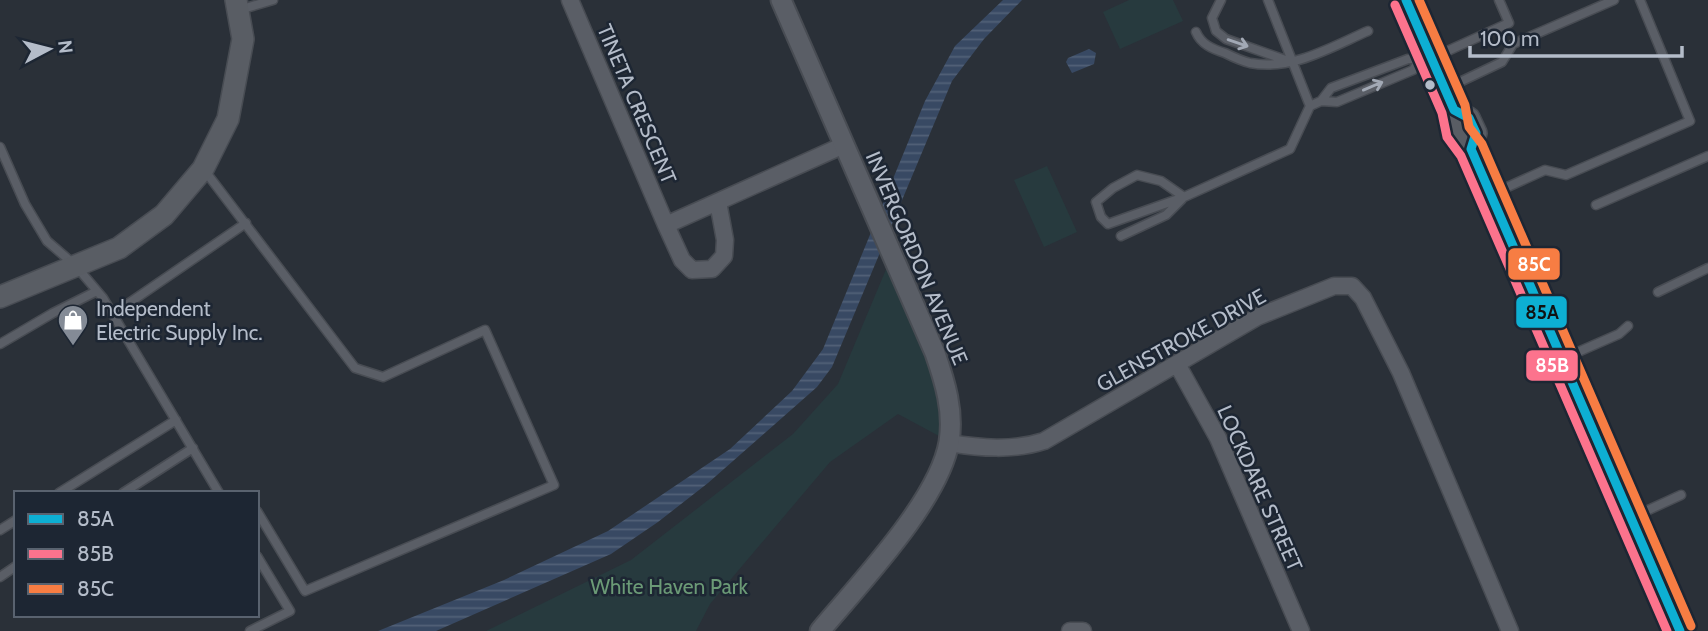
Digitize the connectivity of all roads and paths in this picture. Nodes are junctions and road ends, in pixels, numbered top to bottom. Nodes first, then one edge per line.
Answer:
1 (273, 0) edge
2 (570, 0) edge
3 (781, 0) edge
4 (1221, 0) edge
5 (1268, 0) edge
6 (1406, 0) edge
7 (1499, 0) edge
8 (1614, 0) edge
9 (1640, 0) edge
10 (237, 5) edge
11 (1196, 32) dead end
12 (1368, 32) dead end
13 (1426, 59) junction
14 (1293, 63) junction
15 (1445, 89) junction
16 (1321, 101) junction
17 (1310, 106) junction
18 (844, 145) junction
19 (0, 147) edge
20 (1707, 160) edge
21 (203, 169) junction
22 (1491, 194) junction
23 (1184, 197) junction
24 (718, 202) junction
25 (1596, 205) dead end
26 (246, 223) junction
27 (666, 225) junction
28 (1121, 236) dead end
29 (76, 266) junction
30 (1708, 268) edge
31 (97, 291) junction
32 (1658, 292) dead end
33 (0, 297) edge
34 (113, 314) junction
35 (1628, 326) dead end
36 (0, 344) edge
37 (1562, 359) junction
38 (1177, 364) junction
39 (176, 420) junction
40 (949, 443) junction
41 (193, 449) junction
42 (62, 491) edge
43 (126, 491) edge
44 (218, 491) edge
45 (1681, 495) dead end
46 (259, 514) edge
47 (1631, 518) junction
48 (259, 559) edge
49 (250, 631) edge
50 (820, 631) edge
51 (1070, 631) edge
52 (1083, 631) edge
53 (1301, 631) edge
54 (1510, 631) edge
55 (1680, 631) edge

1 - 10 lane
2 - 27 street, TINETA CRESCENT
3 - 18 street, INVERGORDON AVENUE
4 -> 14 lane
5 - 14 lane
6 - 13 main road
7 - 13 lane
8 - 15 lane
9 - 22 lane
10 - 21 main road
11 - 14 lane
12 - 14 lane
13 - 15 main road
16 -> 13 lane
13 - 16 lane
14 - 17 lane
15 - 22 main road
16 - 17 lane
17 - 23 lane
18 - 24 street
18 - 40 street, INVERGORDON AVENUE
19 - 29 lane
20 - 25 lane
21 - 26 lane
21 - 29 main road
22 - 37 main road
23 - 23 lane
23 - 28 lane
24 - 27 street
24 - 27 street, TINETA CRESCENT
26 - 34 lane
26 - 46 lane
29 - 31 lane
29 - 33 main road
30 - 32 lane
31 - 34 lane
31 - 36 lane
34 - 39 lane
35 - 37 lane
37 - 47 main road
38 - 40 street, GLENSTROKE DRIVE
38 - 53 street, LOCKDARE STREET
38 - 54 street, GLENSTROKE DRIVE
39 - 41 lane
39 - 42 lane
40 - 50 street, INVERGORDON AVENUE
41 - 43 lane
41 - 44 lane
45 - 47 lane
47 - 55 main road
48 - 49 lane
51 - 52 street

